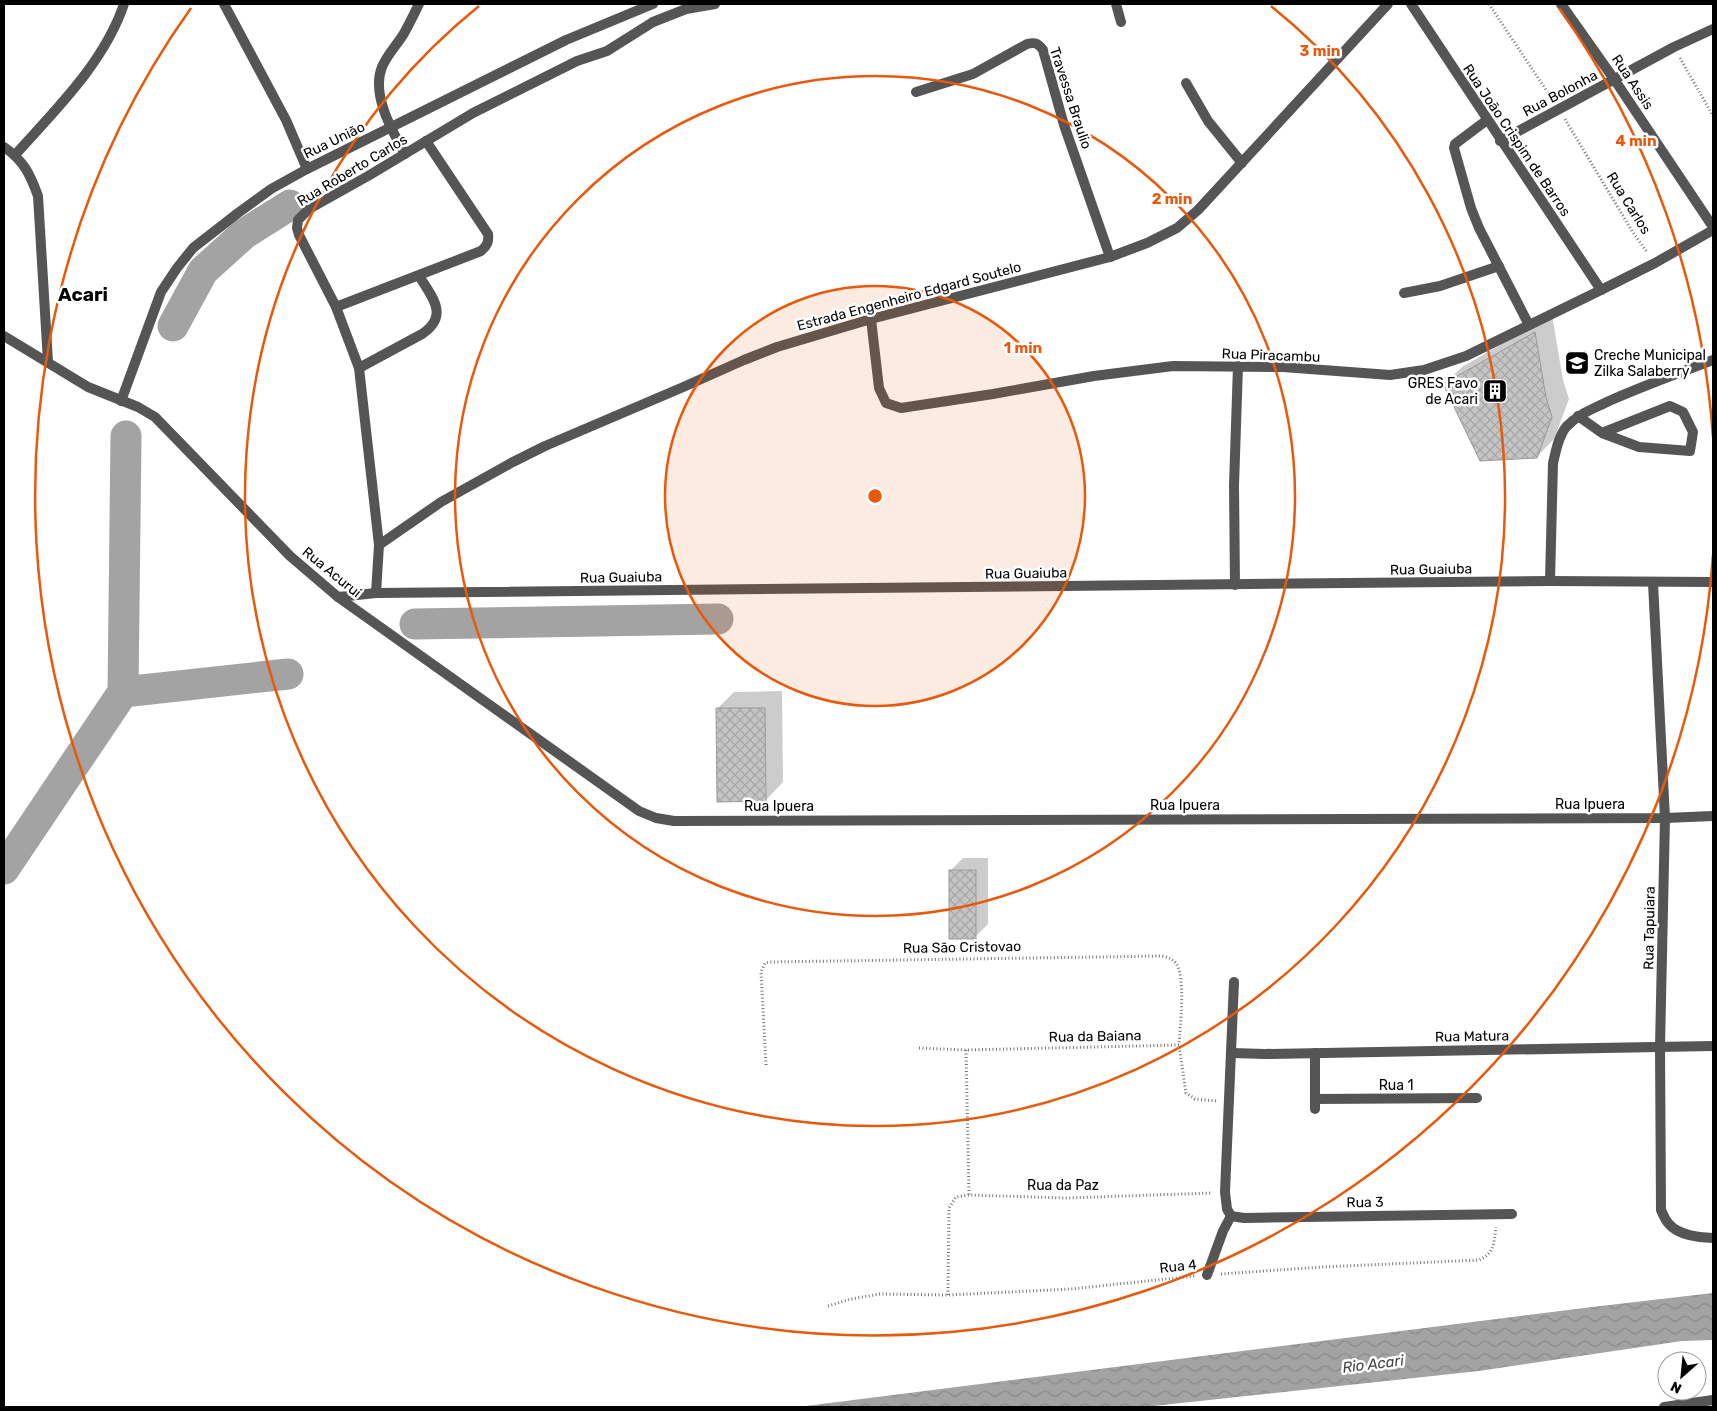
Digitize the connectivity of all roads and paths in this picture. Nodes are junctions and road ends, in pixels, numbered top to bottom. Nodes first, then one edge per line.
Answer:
1 (124, 4) edge
2 (224, 4) edge
3 (419, 4) edge
4 (653, 4) edge
5 (715, 4) edge
6 (1116, 4) edge
7 (1388, 4) edge
8 (1411, 4) edge
9 (1488, 4) edge
10 (1561, 4) edge
11 (1121, 22) dead end
12 (1713, 29) edge
13 (1674, 47) junction
14 (1614, 79) junction
15 (1186, 83) dead end
16 (916, 92) dead end
17 (1559, 109) junction
18 (1713, 116) edge
19 (1487, 120) junction
20 (390, 128) junction
21 (426, 141) junction
22 (1500, 141) junction
23 (4, 148) edge
24 (405, 154) junction
25 (15, 155) junction
26 (1242, 163) junction
27 (307, 168) junction
28 (1713, 229) edge
29 (1110, 257) junction
30 (1655, 263) junction
31 (1498, 266) junction
32 (419, 276) junction
33 (1601, 290) junction
34 (1404, 293) dead end
35 (336, 307) junction
36 (871, 318) junction
37 (1529, 325) junction
38 (4, 336) edge
39 (1713, 360) edge
40 (48, 362) junction
41 (1238, 366) junction
42 (359, 368) junction
43 (121, 401) junction
44 (1578, 416) junction
45 (1602, 433) junction
46 (379, 545) junction
47 (1550, 581) junction
48 (1713, 582) edge
49 (1653, 583) junction
50 (1235, 585) junction
51 (376, 593) junction
52 (338, 597) junction
53 (1713, 816) edge
54 (656, 818) joint
55 (1665, 818) junction
56 (1234, 982) dead end
57 (1179, 1045) junction
58 (1660, 1046) junction
59 (1713, 1046) edge
60 (919, 1048) dead end
61 (966, 1050) junction
62 (1232, 1053) junction
63 (1315, 1053) junction
64 (766, 1065) dead end
65 (1477, 1098) dead end
66 (1228, 1100) junction
67 (1225, 1192) junction
68 (969, 1195) junction
69 (1497, 1214) junction
70 (1512, 1214) dead end
71 (1231, 1216) junction
72 (1713, 1238) edge
73 (1207, 1274) junction
74 (948, 1296) junction
75 (828, 1306) dead end
76 (1713, 1400) edge
77 (1664, 1407) edge

1 - 25 street
2 - 27 street
3 - 20 street
4 - 20 street, Rua União
5 - 21 street, Rua Roberto Carlos
6 - 11 street
7 - 26 street, Estrada Engenheiro Edgard Soutelo
8 - 19 street, Rua Joāo Crispim de Barros
9 - 17 path, Rua Carlos
10 - 14 street, Rua Assis
12 - 13 street, Rua Bolonha
13 - 14 street, Rua Bolonha
13 - 18 path
14 - 17 street, Rua Bolonha
14 - 28 street, Rua Assis
15 - 26 street
16 - 29 street, Travessa Braulio
17 - 22 street, Rua Bolonha
17 - 30 path, Rua Carlos
19 - 22 street, Rua Joāo Crispim de Barros
19 - 31 street
20 - 24 street
20 - 27 street, Rua União
21 - 24 street, Rua Roberto Carlos
21 - 32 street
22 - 33 street, Rua Joāo Crispim de Barros
23 - 25 street
24 - 35 street, Rua Roberto Carlos
25 - 40 street
26 - 29 street, Estrada Engenheiro Edgard Soutelo
27 - 43 street, Rua União
28 - 30 street, Rua Piracambu
29 - 36 street, Estrada Engenheiro Edgard Soutelo
30 - 33 street, Rua Piracambu
31 - 34 street
31 - 37 street
32 - 35 street
32 - 42 street
33 - 37 street, Rua Piracambu
35 - 42 street, Rua Roberto Carlos
36 - 41 street, Rua Piracambu
36 - 46 street, Estrada Engenheiro Edgard Soutelo
37 - 41 street, Rua Piracambu
38 - 40 street, Rua Acurui
39 - 44 street
40 - 43 street, Rua Acurui
41 - 50 street
42 - 46 street, Rua Roberto Carlos
43 - 52 street, Rua Acurui
44 - 45 street
44 - 47 street
45 - 45 street
46 - 51 street, Rua Roberto Carlos
47 - 49 street, Rua Guaiuba
47 - 50 street, Rua Guaiuba
48 - 49 street, Rua Guaiuba
49 - 55 street, Rua Tapuiara
50 - 51 street, Rua Guaiuba
51 - 52 street, Rua Guaiuba
52 - 54 street, Rua Acurui
53 - 55 street, Rua Ipuera
54 - 55 street, Rua Ipuera
55 - 58 street, Rua Tapuiara
56 - 62 street
57 - 61 path, Rua da Baiana
57 - 64 path, Rua Sāo Cristovao
57 - 66 path
58 - 59 street, Rua Matura
58 - 63 street, Rua Matura
58 - 72 street, Rua Tapuiara
60 - 61 path, Rua da Baiana
61 - 68 path
62 - 63 street, Rua Matura
62 - 66 street
63 - 65 street, Rua 1
66 - 67 street
67 - 68 path, Rua da Paz
67 - 71 street
68 - 74 path
69 - 70 street, Rua 3
69 - 71 street, Rua 3
69 - 73 path, Rua 4
71 - 73 street
73 - 74 path, Rua 4
74 - 75 path, Rua 4
76 - 77 street

